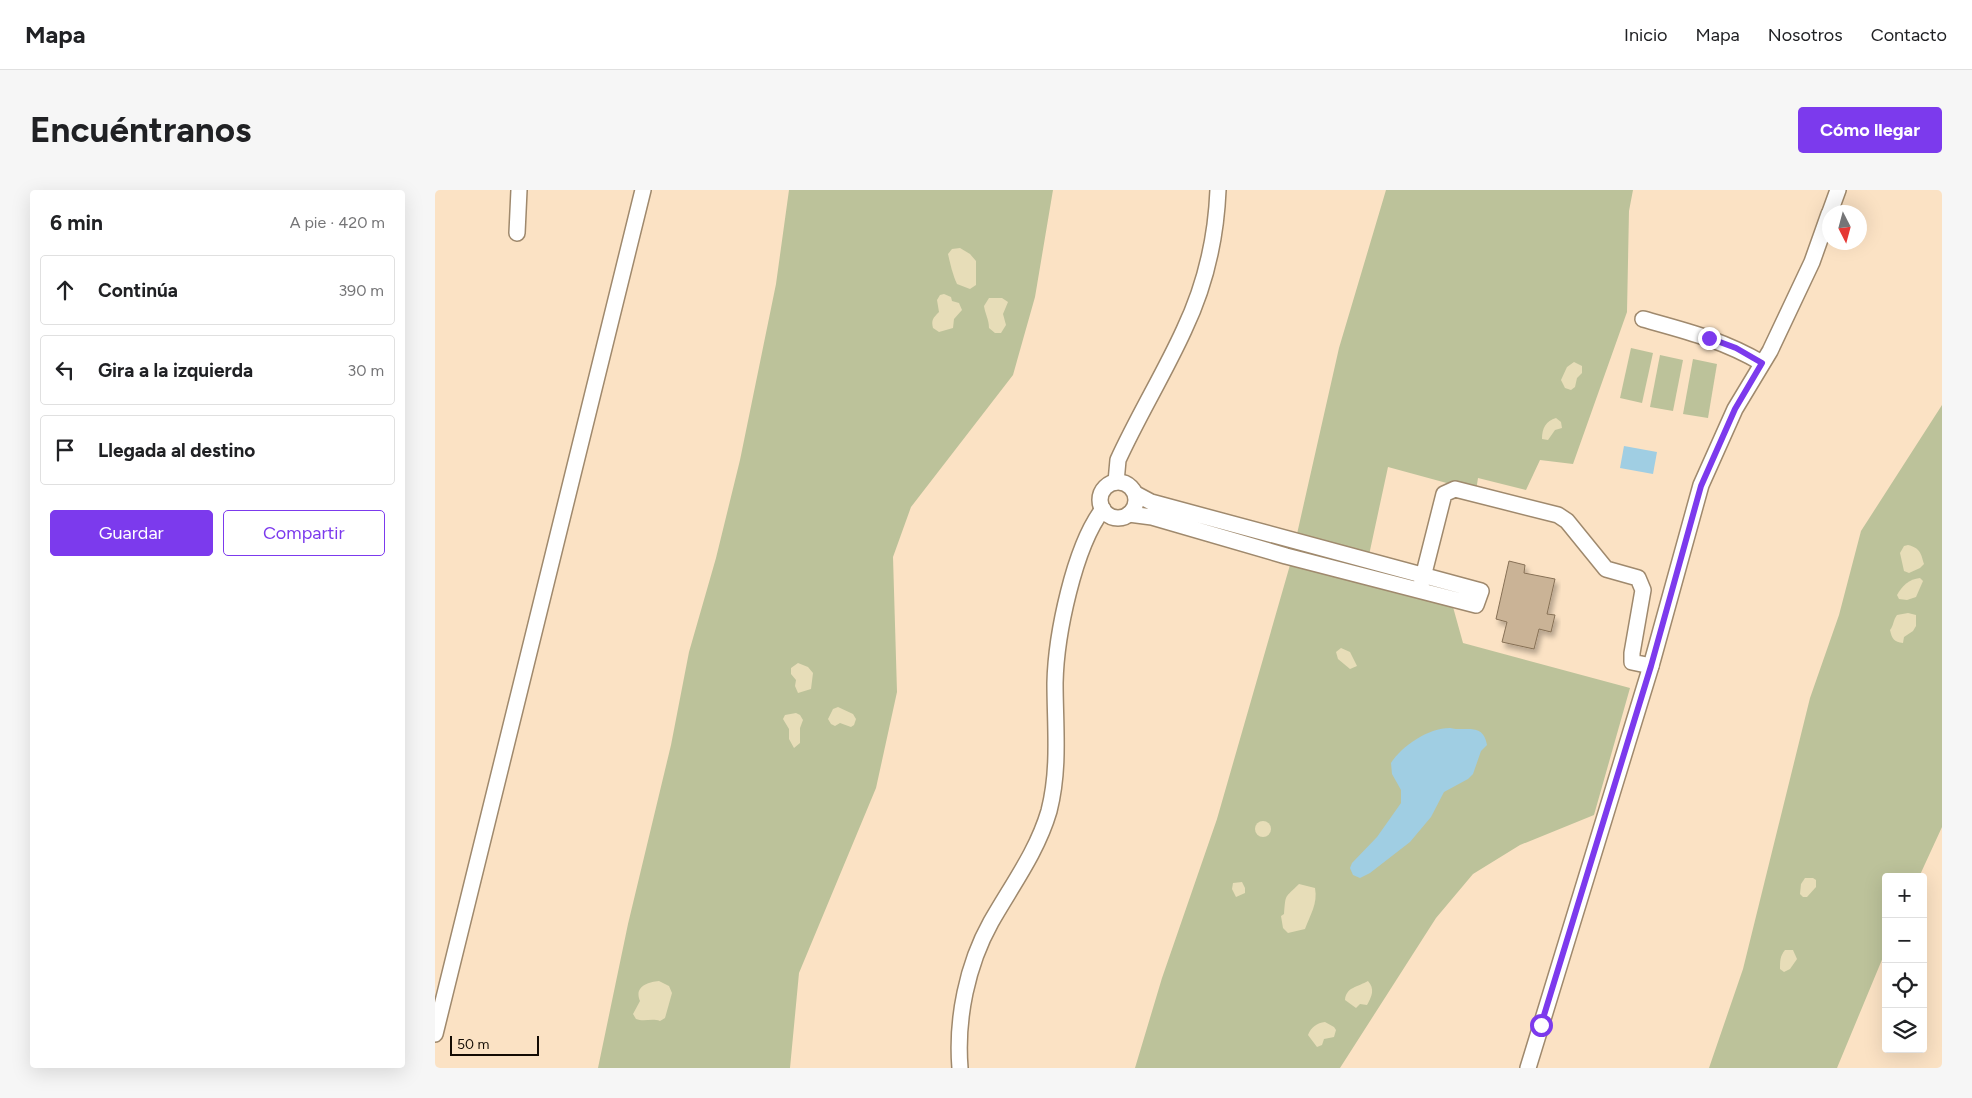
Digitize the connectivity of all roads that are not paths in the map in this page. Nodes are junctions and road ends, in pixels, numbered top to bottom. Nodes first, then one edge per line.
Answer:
1 (519, 190) edge
2 (643, 190) edge
3 (1218, 190) edge
4 (1839, 190) edge
5 (1833, 205) edge
6 (517, 233) dead end
7 (1822, 235) edge
8 (1643, 319) dead end
9 (1762, 363) junction
10 (1117, 482) junction
11 (1136, 494) junction
12 (1103, 509) junction
13 (1129, 514) junction
14 (1291, 540) junction
15 (1287, 556) junction
16 (1421, 583) junction
17 (1651, 666) junction
18 (435, 1034) edge
19 (960, 1068) edge
20 (1528, 1068) edge

1 - 6 street
2 - 18 street
3 - 10 street
4 - 5 street
7 - 9 street
8 - 9 street
9 - 17 street
10 - 11 street
10 - 12 street
11 - 13 street
11 - 14 street
12 - 13 street
12 - 19 street
13 - 15 street
14 - 15 street
14 - 16 street
15 - 16 street
16 - 17 street
17 - 20 street

